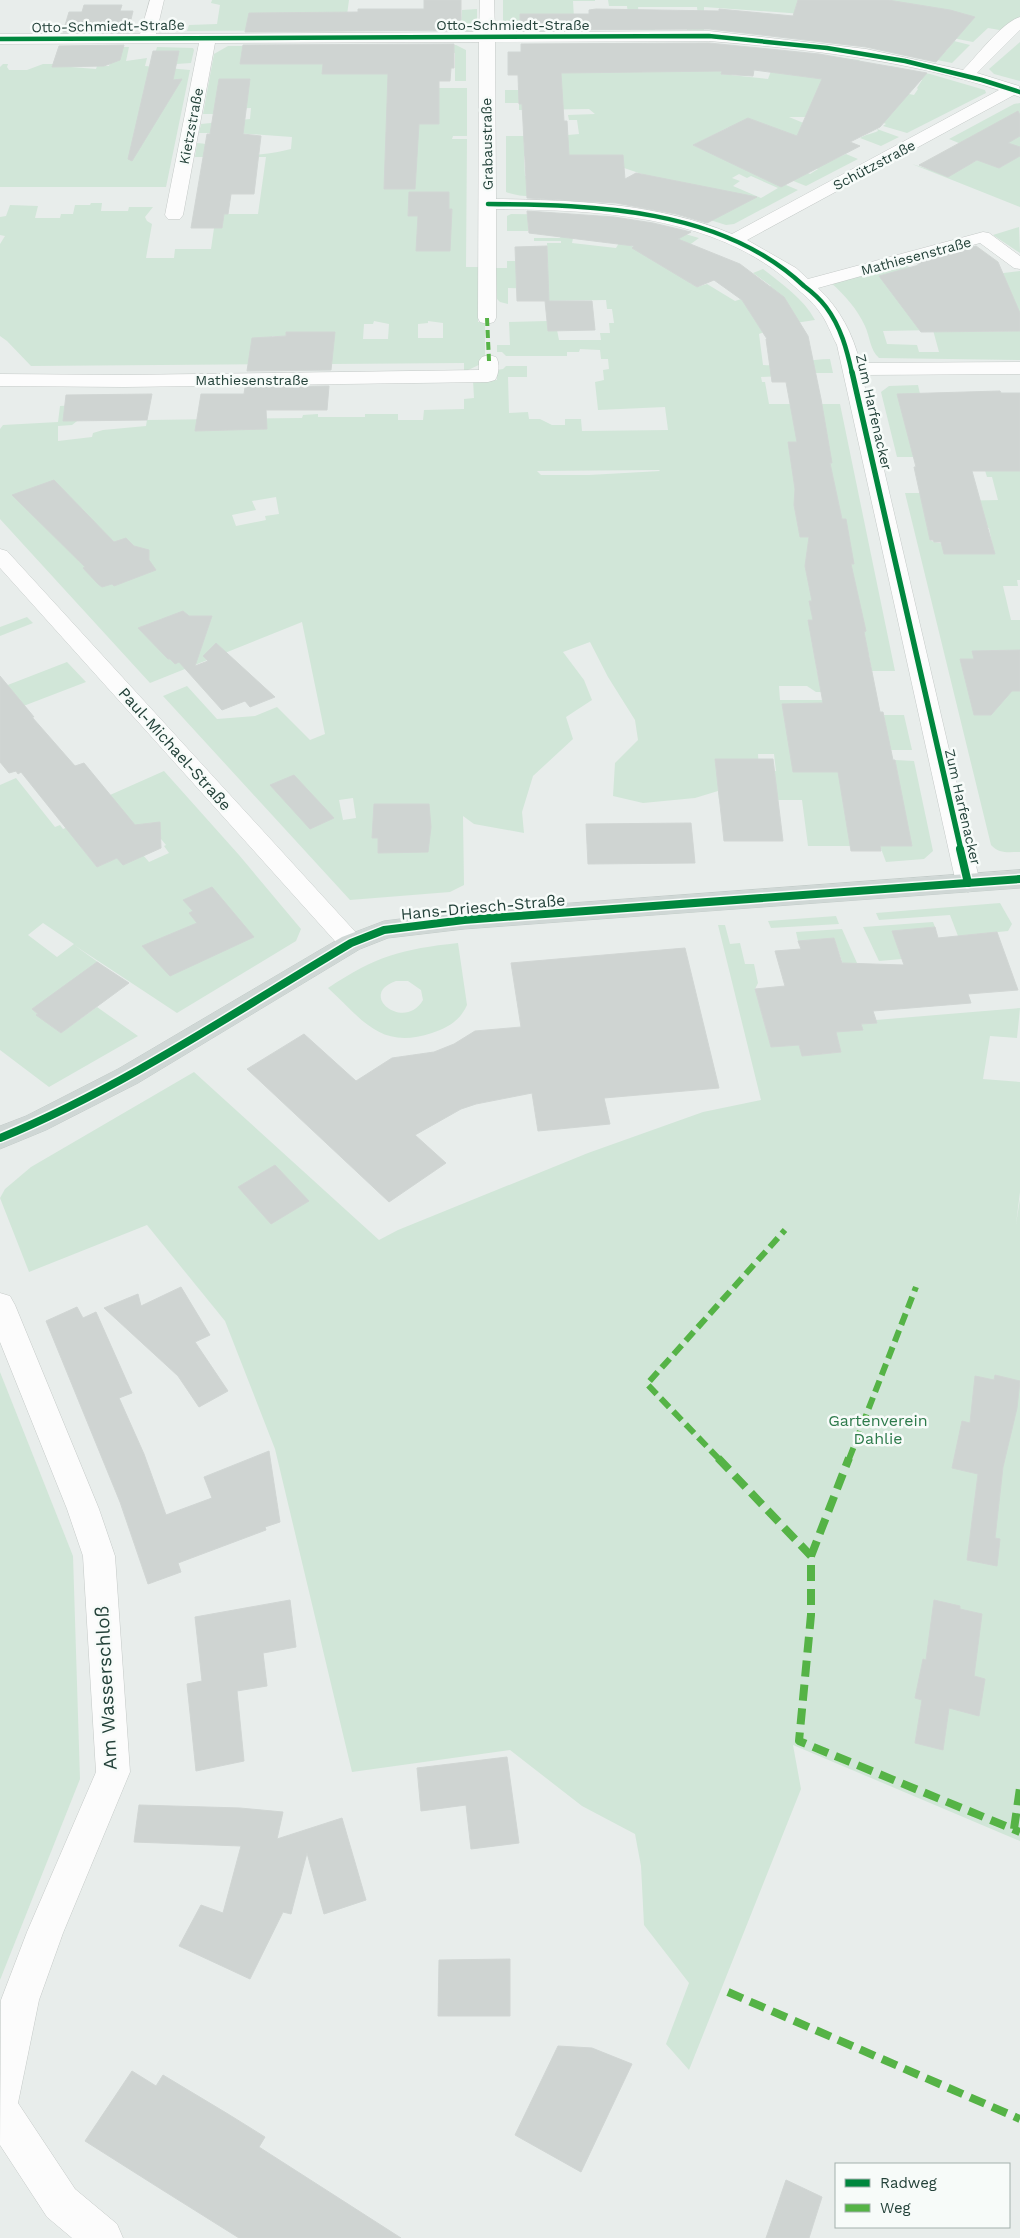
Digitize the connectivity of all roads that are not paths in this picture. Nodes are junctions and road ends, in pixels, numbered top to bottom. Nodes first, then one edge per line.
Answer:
1 (157, 0) edge
2 (487, 0) edge
3 (1020, 22) edge
4 (488, 37) junction
5 (147, 38) junction
6 (208, 38) junction
7 (0, 40) edge
8 (966, 76) junction
9 (1016, 90) edge
10 (488, 204) junction
11 (174, 215) dead end
12 (734, 240) junction
13 (1020, 264) edge
14 (806, 286) junction
15 (487, 318) dead end
16 (489, 361) dead end
17 (1020, 368) edge
18 (851, 369) junction
19 (0, 380) edge
20 (0, 555) edge
21 (1020, 879) edge
22 (968, 883) junction
23 (351, 943) junction
24 (0, 1138) edge
25 (0, 1305) edge
26 (0, 2099) edge
27 (0, 2112) edge
28 (102, 2238) edge

1 - 5 street
2 - 4 street, Grabaustraße
3 - 8 street
4 - 6 street, Otto-Schmiedt-Straße
4 - 8 street, Otto-Schmiedt-Straße
4 - 10 street, Grabaustraße
5 - 6 street, Otto-Schmiedt-Straße
5 - 7 street, Otto-Schmiedt-Straße
6 - 11 street, Kietzstraße
8 - 9 street, Otto-Schmiedt-Straße
9 - 12 street, Schützstraße
10 - 12 street, Zum Harfenacker
10 - 15 street, Grabaustraße
12 - 14 street, Zum Harfenacker
13 - 14 street, Mathiesenstraße
14 - 18 street, Zum Harfenacker
16 - 19 street, Mathiesenstraße
17 - 18 street
18 - 22 street, Zum Harfenacker
20 - 23 street, Paul-Michael-Straße
21 - 22 main road, Hans-Driesch-Straße
22 - 23 main road, Hans-Driesch-Straße
23 - 24 main road, Hans-Driesch-Straße
25 - 26 street, Am Wasserschloß
27 - 28 street

